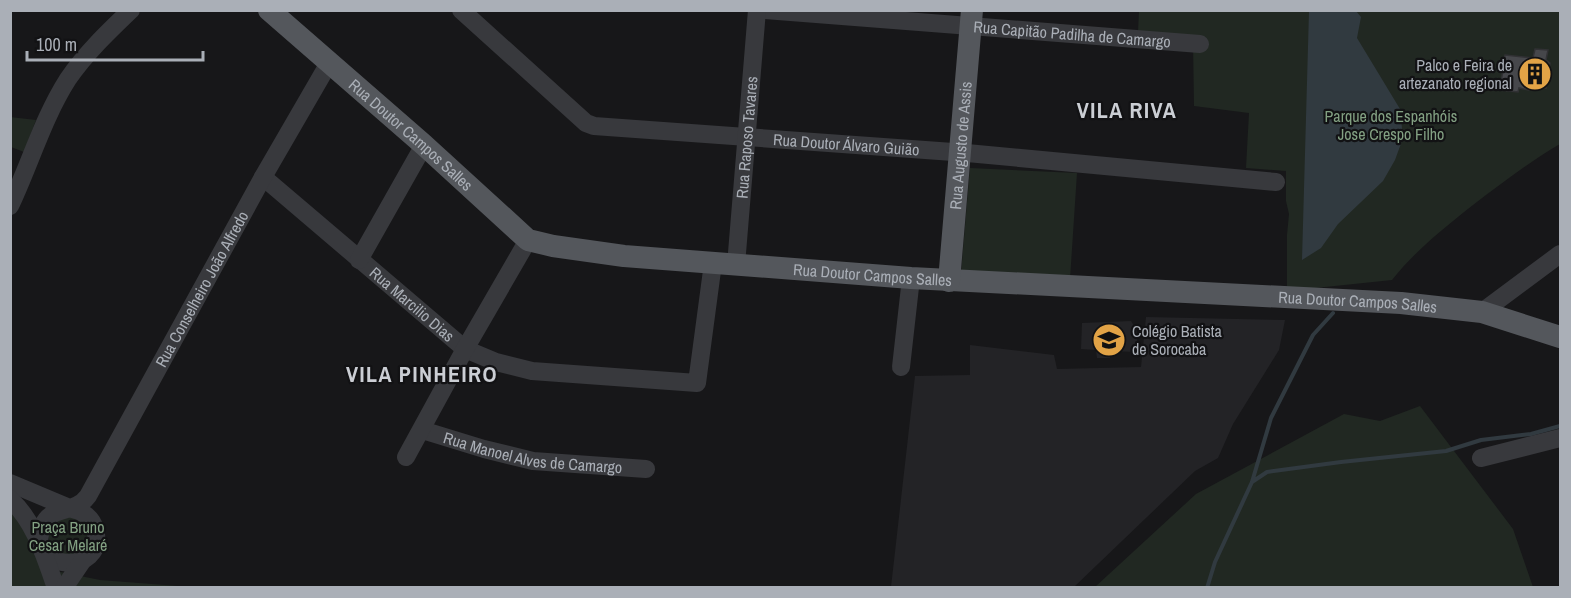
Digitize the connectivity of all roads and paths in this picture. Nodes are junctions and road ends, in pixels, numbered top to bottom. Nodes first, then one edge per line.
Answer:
1 (131, 10) edge
2 (269, 10) edge
3 (461, 10) edge
4 (757, 10) edge
5 (765, 10) edge
6 (853, 14) edge
7 (971, 18) edge
8 (1200, 44) dead end
9 (329, 63) junction
10 (746, 137) junction
11 (424, 145) junction
12 (960, 152) junction
13 (263, 177) junction
14 (1276, 183) dead end
15 (10, 206) edge
16 (528, 240) junction
17 (1560, 254) edge
18 (359, 260) junction
19 (724, 264) junction
20 (911, 278) junction
21 (949, 281) junction
22 (1482, 312) junction
23 (1560, 337) edge
24 (465, 349) junction
25 (901, 367) dead end
26 (697, 383) joint
27 (422, 430) junction
28 (1560, 438) edge
29 (406, 457) dead end
30 (1481, 458) dead end
31 (646, 469) dead end
32 (10, 483) edge
33 (10, 499) edge
34 (72, 509) junction
35 (43, 550) junction
36 (83, 560) junction
37 (56, 588) edge
38 (64, 588) edge

1 - 15 street
2 - 9 main road, Rua Doutor Campos Salles
3 - 10 street, Rua Doutor Álvaro Guião
4 - 10 street, Rua Raposo Tavares
5 - 6 street, Rua Capitão Padilha de Camargo
6 - 7 street, Rua Capitão Padilha de Camargo
7 - 8 street, Rua Capitão Padilha de Camargo
7 - 12 main road, Rua Augusto de Assis
9 - 11 main road, Rua Doutor Campos Salles
9 - 13 street, Rua Conselheiro João Alfredo
10 - 12 street, Rua Doutor Álvaro Guião
10 - 19 street, Rua Raposo Tavares
11 - 16 main road, Rua Doutor Campos Salles
11 - 18 street
12 - 14 street, Rua Doutor Álvaro Guião
12 - 21 main road, Rua Augusto de Assis
13 - 18 street, Rua Marcilio Dias
13 - 34 street, Rua Conselheiro João Alfredo
16 - 19 main road, Rua Doutor Campos Salles
16 - 24 street
17 - 22 street
18 - 24 street, Rua Marcilio Dias
19 - 20 main road, Rua Doutor Campos Salles
19 - 26 street, Rua Raposo Tavares
20 - 21 main road, Rua Doutor Campos Salles
20 - 25 street
21 - 22 main road, Rua Doutor Campos Salles
22 - 23 main road, Rua Doutor Campos Salles
24 - 26 street, Rua Marcilio Dias
24 - 27 street
27 - 29 street
27 - 31 street, Rua Manoel Alves de Camargo
28 - 30 street
32 - 34 street
33 - 35 street
34 - 35 street
34 - 36 street
35 - 36 street
35 - 37 street
36 - 38 street

